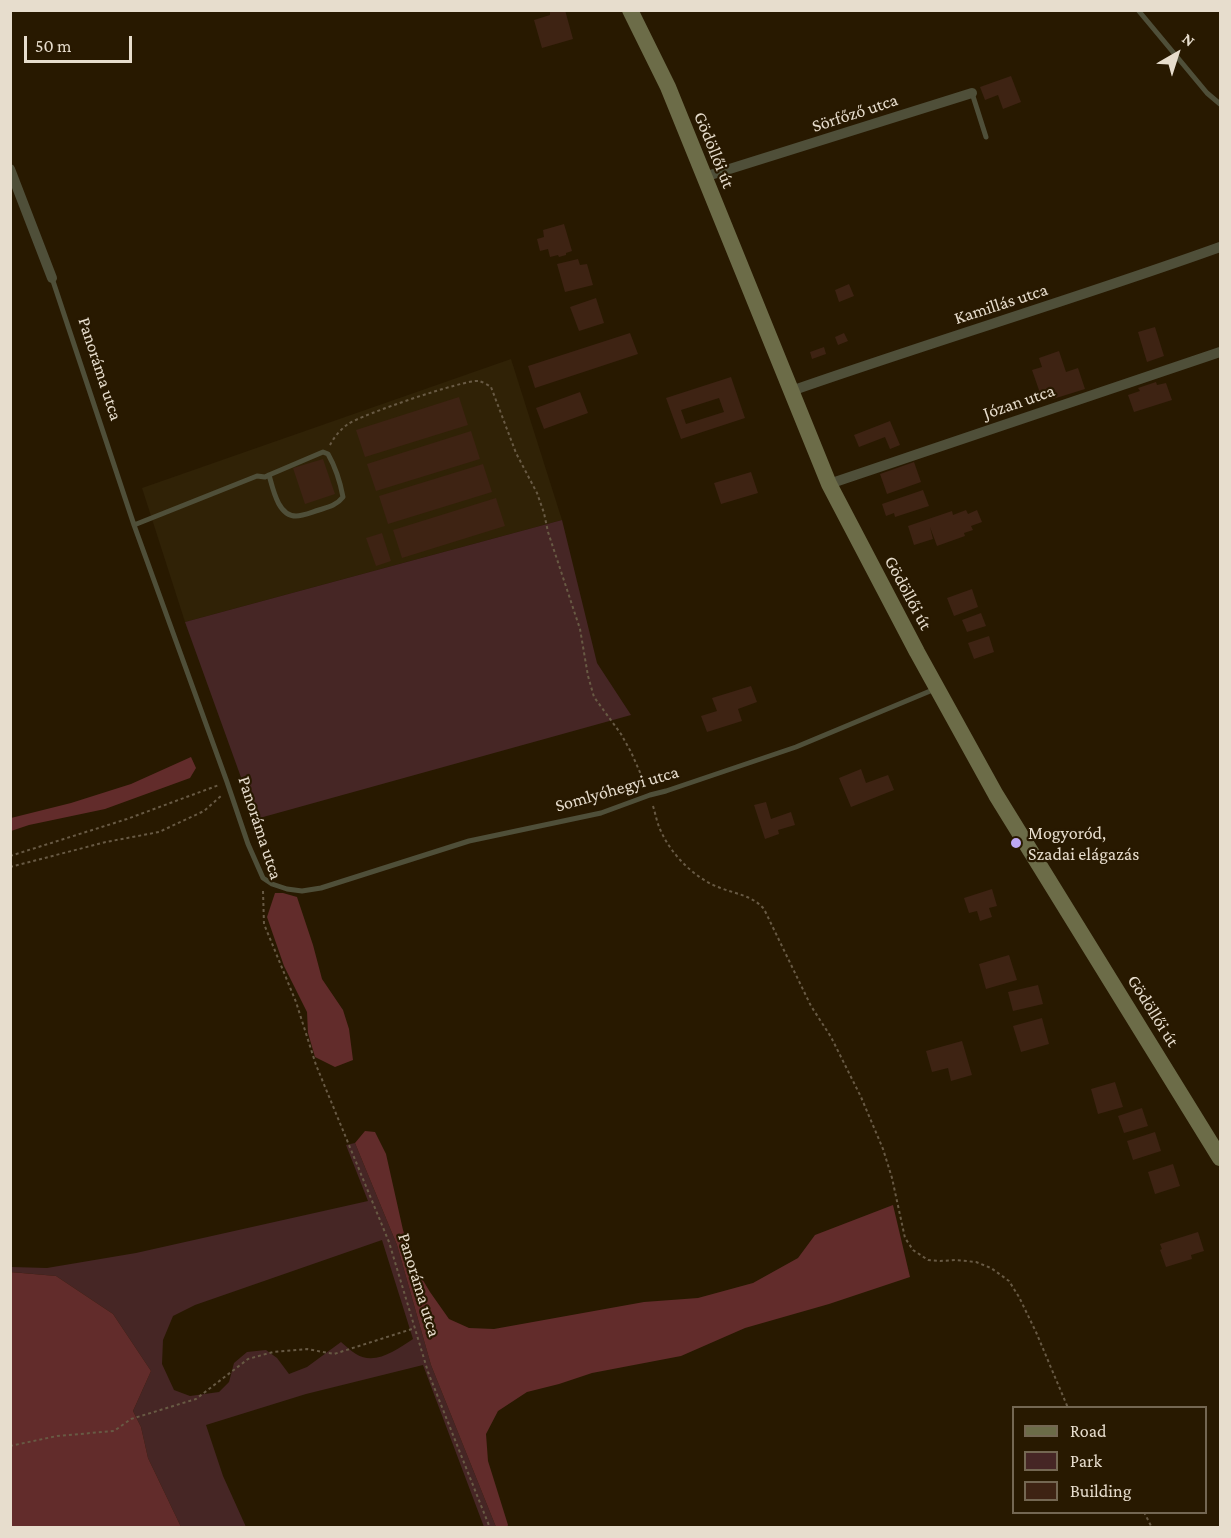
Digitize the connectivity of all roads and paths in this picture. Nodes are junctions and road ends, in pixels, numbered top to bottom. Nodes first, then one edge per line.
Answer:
1 (630, 10) edge
2 (1138, 10) edge
3 (972, 93) joint
4 (1221, 104) edge
5 (986, 137) dead end
6 (10, 170) edge
7 (704, 177) junction
8 (1221, 247) edge
9 (52, 278) joint
10 (1221, 352) edge
11 (791, 391) junction
12 (326, 453) junction
13 (268, 475) junction
14 (829, 484) junction
15 (134, 525) junction
16 (937, 688) junction
17 (227, 782) junction
18 (230, 791) junction
19 (650, 795) junction
20 (10, 856) edge
21 (10, 867) edge
22 (263, 878) junction
23 (1221, 1158) edge
24 (415, 1328) junction
25 (1068, 1406) edge
26 (10, 1446) edge
27 (490, 1527) edge

1 - 7 main road, Gödöllői út
2 - 4 lane
3 - 5 lane, Sörfőző utca
3 - 7 street, Sörfőző utca
6 - 9 street, Panoráma utca
7 - 11 main road, Gödöllői út
8 - 11 street, Kamillás utca
9 - 15 lane, Panoráma utca
10 - 14 street, Józan utca
11 - 14 main road, Gödöllői út
12 - 13 lane
12 - 13 lane
12 - 19 path
13 - 15 lane
14 - 16 main road, Gödöllői út
15 - 17 lane, Panoráma utca
16 - 19 lane, Somlyóhegyi utca
16 - 23 main road, Gödöllői út
17 - 18 lane, Panoráma utca
17 - 20 path
18 - 21 path
18 - 22 lane, Panoráma utca
19 - 22 lane, Somlyóhegyi utca
19 - 25 path
22 - 24 path, Panoráma utca
24 - 26 path
24 - 27 path, Panoráma utca

